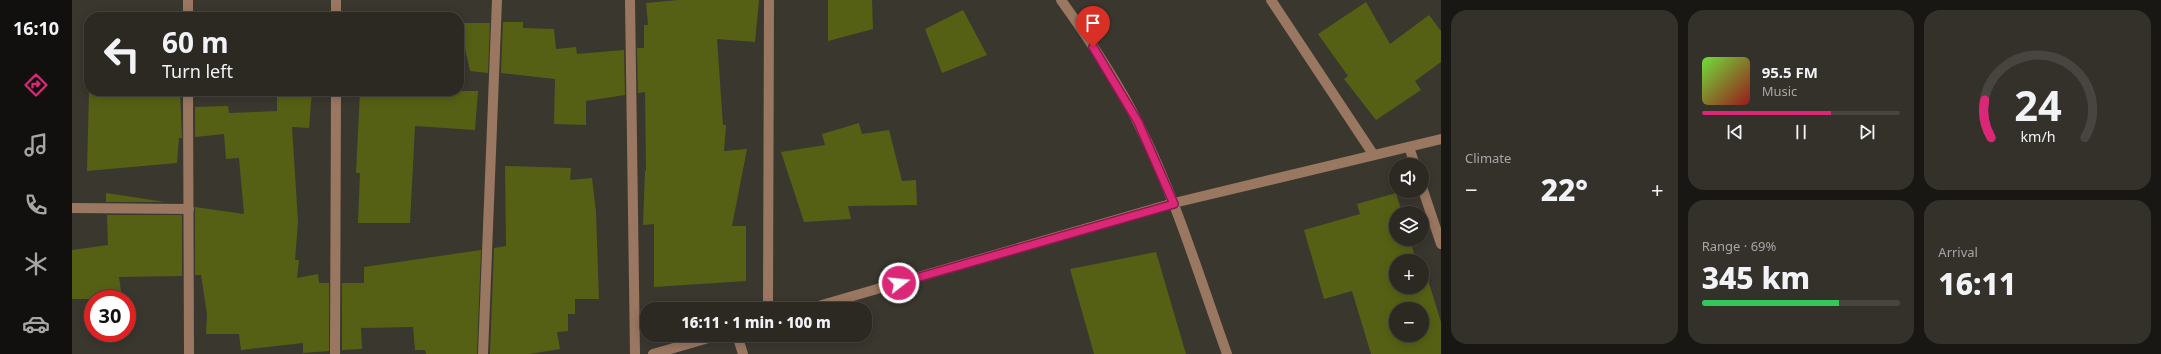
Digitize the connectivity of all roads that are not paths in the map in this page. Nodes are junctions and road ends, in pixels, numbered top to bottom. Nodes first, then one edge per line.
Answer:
1 (188, 0) edge
2 (336, 0) edge
3 (497, 0) edge
4 (630, 0) edge
5 (769, 0) edge
6 (1061, 0) edge
7 (1271, 0) edge
8 (188, 12) edge
9 (336, 12) edge
10 (188, 96) edge
11 (336, 96) edge
12 (1441, 139) edge
13 (1409, 147) junction
14 (1373, 154) junction
15 (1413, 158) edge
16 (1426, 198) edge
17 (1174, 204) junction
18 (72, 208) edge
19 (188, 209) junction
20 (1441, 244) edge
21 (768, 302) edge
22 (832, 302) edge
23 (695, 342) edge
24 (739, 342) edge
25 (189, 354) edge
26 (335, 354) edge
27 (483, 354) edge
28 (635, 354) edge
29 (653, 354) edge
30 (743, 354) edge
31 (1227, 354) edge

1 - 8 street
2 - 9 street
3 - 27 street
4 - 28 street
5 - 21 street
6 - 17 street
7 - 14 street
10 - 19 street
11 - 26 street
12 - 13 street
13 - 14 street
13 - 15 street
14 - 17 street
16 - 20 street
17 - 22 street
17 - 31 street
18 - 19 street
19 - 25 street
23 - 29 street
24 - 30 street

